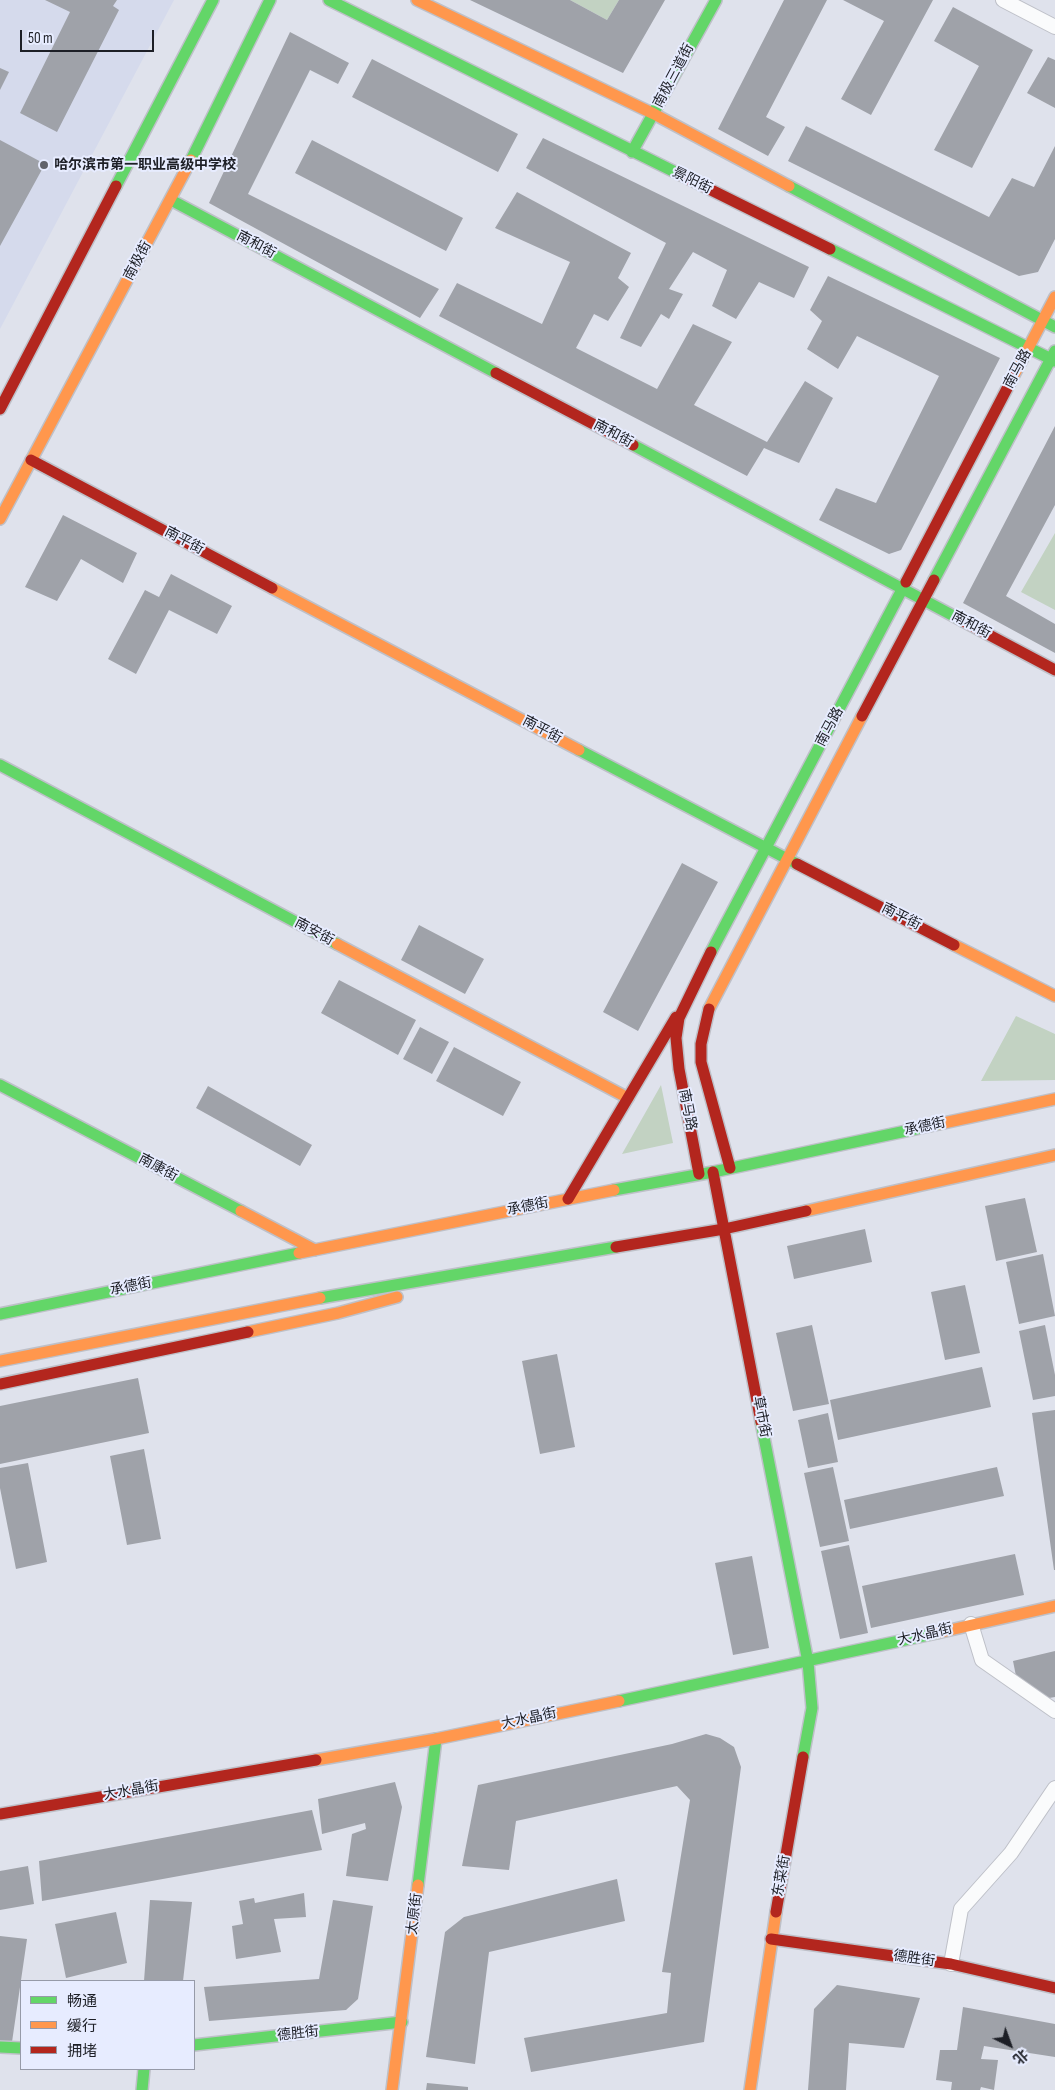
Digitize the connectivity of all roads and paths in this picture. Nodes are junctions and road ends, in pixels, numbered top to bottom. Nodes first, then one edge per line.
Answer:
1 (213, 0) edge
2 (270, 0) edge
3 (329, 0) edge
4 (418, 0) edge
5 (716, 0) edge
6 (1004, 0) edge
7 (1055, 26) edge
8 (654, 114) junction
9 (632, 152) junction
10 (171, 200) junction
11 (1055, 297) edge
12 (1042, 320) junction
13 (1055, 327) edge
14 (1029, 349) junction
15 (1054, 357) edge
16 (0, 409) edge
17 (31, 460) junction
18 (0, 519) edge
19 (903, 588) junction
20 (924, 599) junction
21 (1055, 670) edge
22 (0, 765) edge
23 (766, 848) junction
24 (786, 859) junction
25 (689, 996) junction
26 (1055, 996) edge
27 (0, 1086) edge
28 (628, 1098) junction
29 (1055, 1099) edge
30 (1055, 1155) edge
31 (730, 1168) junction
32 (713, 1172) junction
33 (699, 1174) junction
34 (568, 1199) junction
35 (724, 1229) junction
36 (315, 1250) junction
37 (537, 1259) junction
38 (0, 1314) edge
39 (0, 1361) edge
40 (0, 1384) edge
41 (1055, 1606) edge
42 (971, 1624) junction
43 (808, 1662) junction
44 (1055, 1711) edge
45 (436, 1738) junction
46 (1055, 1788) edge
47 (0, 1814) edge
48 (770, 1939) junction
49 (951, 1964) junction
50 (1055, 1988) edge
51 (402, 2022) junction
52 (195, 2045) edge
53 (0, 2047) edge
54 (20, 2048) edge
55 (144, 2070) edge
56 (142, 2090) edge
57 (392, 2090) edge
58 (750, 2090) edge

1 - 16 main road
2 - 10 main road, 南极街
3 - 9 main road, 景阳街
4 - 8 main road
5 - 8 main road, 南极三道街
6 - 7 street
8 - 9 main road, 南极三道街
8 - 12 main road
9 - 14 main road, 景阳街
10 - 17 main road, 南极街
10 - 19 main road, 南和街
11 - 12 main road, 南马路
12 - 13 main road
12 - 14 main road, 南马路
14 - 15 main road, 景阳街
14 - 19 main road, 南马路
15 - 20 main road, 南马路
17 - 18 main road, 南极街
17 - 23 main road, 南平街
19 - 20 main road, 南和街
19 - 23 main road, 南马路
20 - 21 main road, 南和街
20 - 24 main road, 南马路
22 - 28 main road, 南安街
23 - 24 main road, 南平街
23 - 25 main road, 南马路
24 - 26 main road, 南平街
24 - 31 main road, 南马路
25 - 28 main road
25 - 33 main road, 南马路
27 - 36 main road, 南康街
28 - 34 main road
29 - 31 main road, 承德街
30 - 35 main road
31 - 32 main road, 承德街
32 - 33 main road, 承德街
32 - 35 main road, 草市街
33 - 34 main road, 承德街
34 - 36 main road, 承德街
35 - 37 main road
35 - 43 main road, 草市街
36 - 38 main road, 承德街
37 - 39 main road
37 - 40 main road
41 - 42 main road, 大水晶街
42 - 43 main road, 大水晶街
42 - 44 street
43 - 45 main road, 大水晶街
43 - 48 main road, 东菜街
45 - 47 main road, 大水晶街
45 - 51 main road, 太原街
46 - 49 street
48 - 49 main road, 德胜街
48 - 58 main road, 东菜街
49 - 50 main road, 德胜街
51 - 52 main road, 德胜街
51 - 57 main road, 太原街
53 - 54 main road
55 - 56 main road

